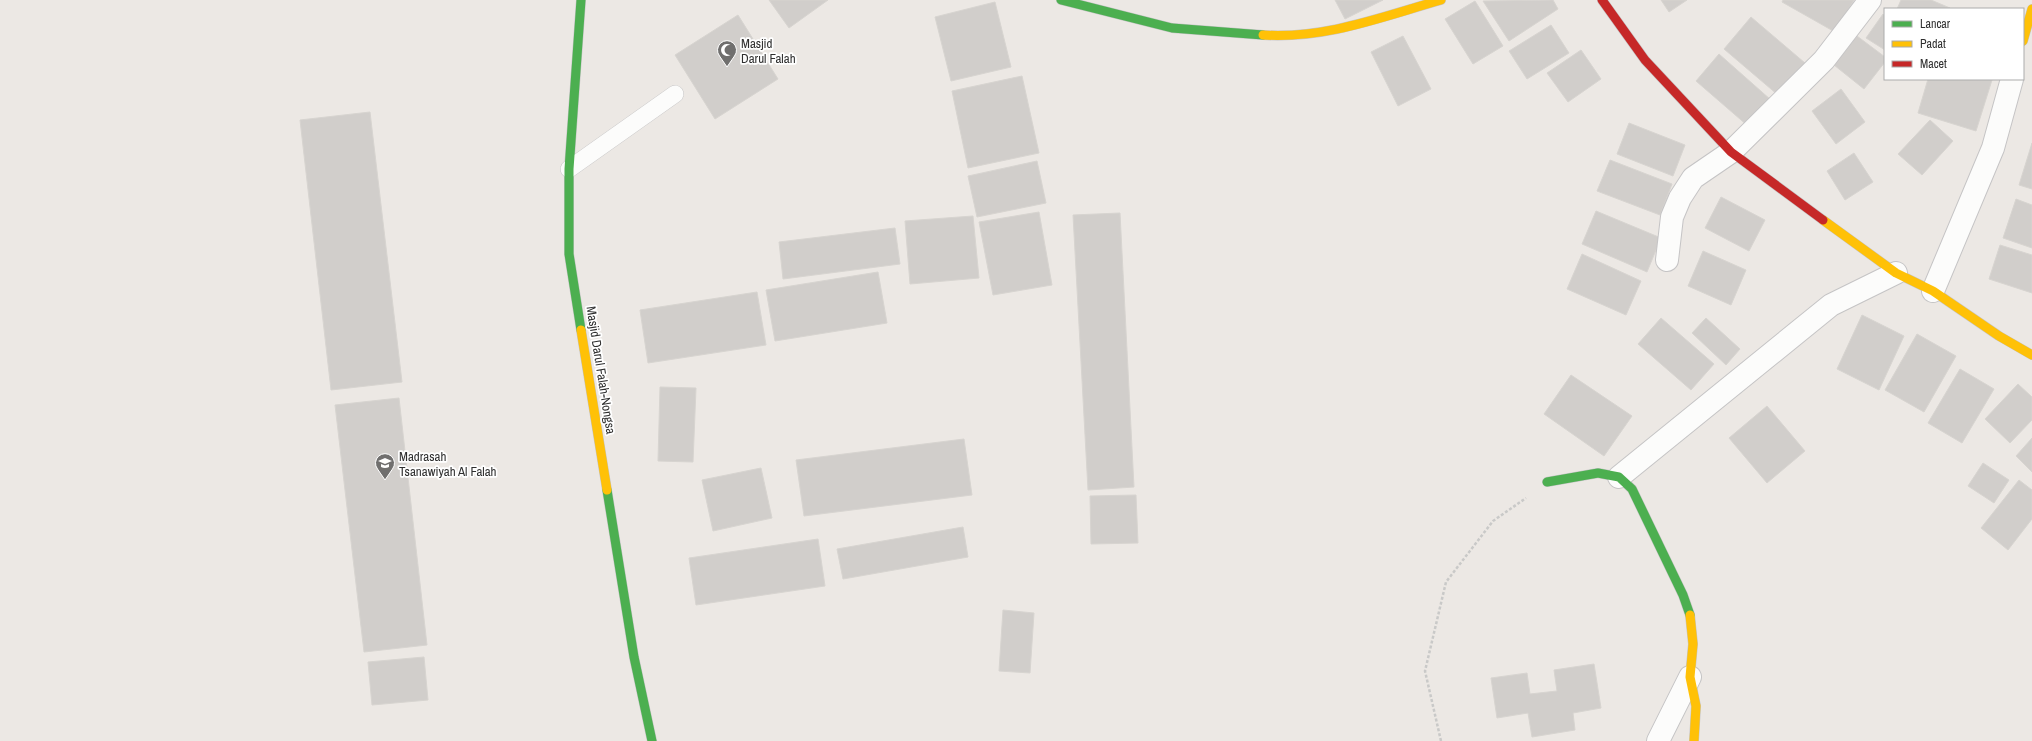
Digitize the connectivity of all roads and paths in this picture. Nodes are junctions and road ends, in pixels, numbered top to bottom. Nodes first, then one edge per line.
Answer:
1 (581, 0) edge
2 (1061, 0) edge
3 (1441, 0) edge
4 (1602, 0) edge
5 (1870, 0) edge
6 (2032, 9) edge
7 (2024, 37) edge
8 (2012, 80) edge
9 (674, 94) dead end
10 (1731, 152) junction
11 (569, 169) junction
12 (1667, 260) dead end
13 (1896, 273) junction
14 (1933, 291) junction
15 (2032, 355) edge
16 (1619, 477) junction
17 (1547, 482) joint
18 (1690, 677) junction
19 (652, 741) edge
20 (1441, 741) edge
21 (1658, 741) edge
22 (1694, 741) edge

1 - 11 street, Masjid Darul Falah-Nongsa
2 - 3 street
4 - 10 street
5 - 10 street
6 - 7 street
8 - 14 street
9 - 11 lane
10 - 12 street
10 - 13 street
11 - 19 street, Masjid Darul Falah-Nongsa
13 - 14 street
13 - 16 street
14 - 15 street
16 - 17 street
16 - 18 street
17 - 20 path
18 - 21 street
18 - 22 street

